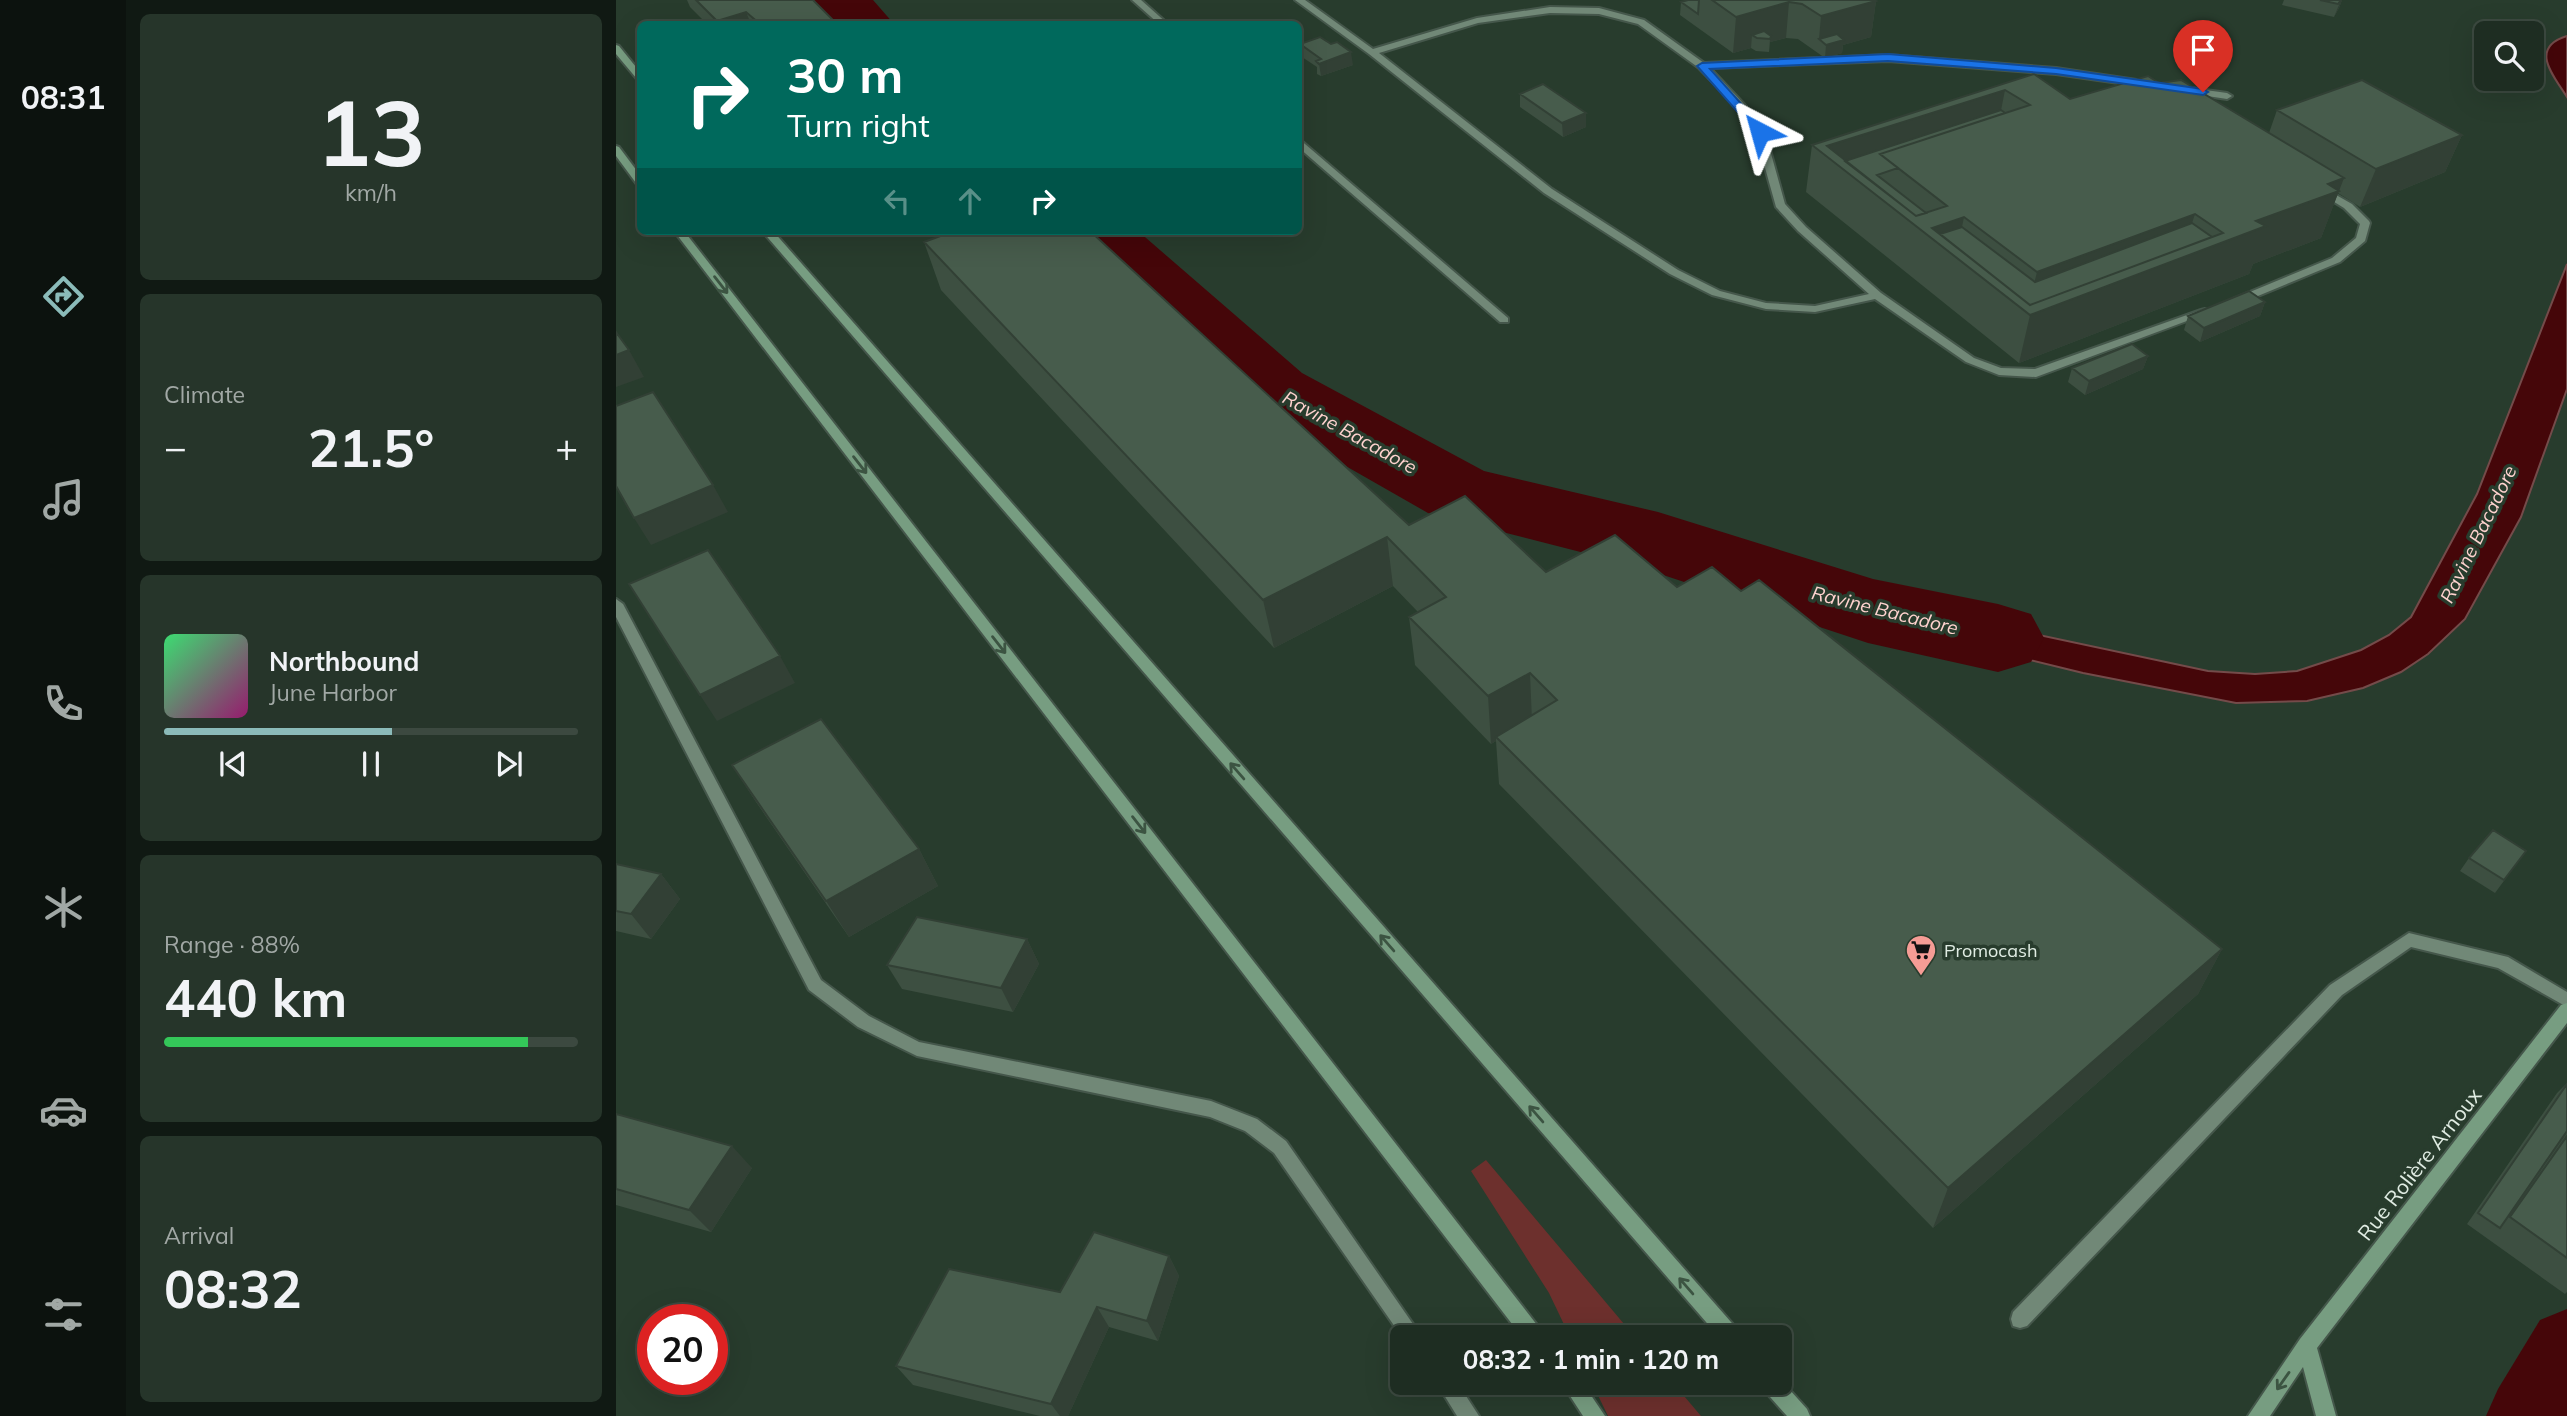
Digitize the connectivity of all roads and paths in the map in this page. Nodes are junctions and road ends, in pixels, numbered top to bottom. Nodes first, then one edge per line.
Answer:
1 (1136, 0) edge
2 (1299, 0) edge
3 (1160, 21) edge
4 (616, 48) edge
5 (1372, 52) junction
6 (1702, 66) junction
7 (637, 74) edge
8 (2161, 86) edge
9 (2174, 88) edge
10 (2227, 96) dead end
11 (1302, 144) edge
12 (616, 149) edge
13 (637, 177) edge
14 (2315, 186) edge
15 (682, 235) edge
16 (770, 235) edge
17 (1877, 295) junction
18 (2231, 303) edge
19 (2218, 307) edge
20 (1504, 320) dead end
21 (616, 604) edge
22 (2567, 1000) edge
23 (2567, 1010) edge
24 (2020, 1319) dead end
25 (1405, 1325) edge
26 (1525, 1325) edge
27 (1721, 1325) edge
28 (2307, 1346) junction
29 (1454, 1395) edge
30 (1580, 1395) edge
31 (1781, 1395) edge
32 (1469, 1416) edge
33 (1595, 1416) edge
34 (1800, 1416) edge
35 (2258, 1416) edge
36 (2326, 1416) edge

1 - 3 street
2 - 5 street
4 - 7 main road
5 - 6 street
5 - 17 street
6 - 8 street
6 - 17 street
9 - 10 street
11 - 20 street
12 - 13 main road
14 - 18 street
15 -> 26 main road
27 -> 16 main road
17 - 19 street
21 - 25 street
22 - 24 street
23 - 28 main road, Rue Rolière Arnoux
28 -> 35 main road, Rue Rolière Arnoux
28 - 36 main road
29 - 32 street
30 - 33 main road
31 - 34 main road

